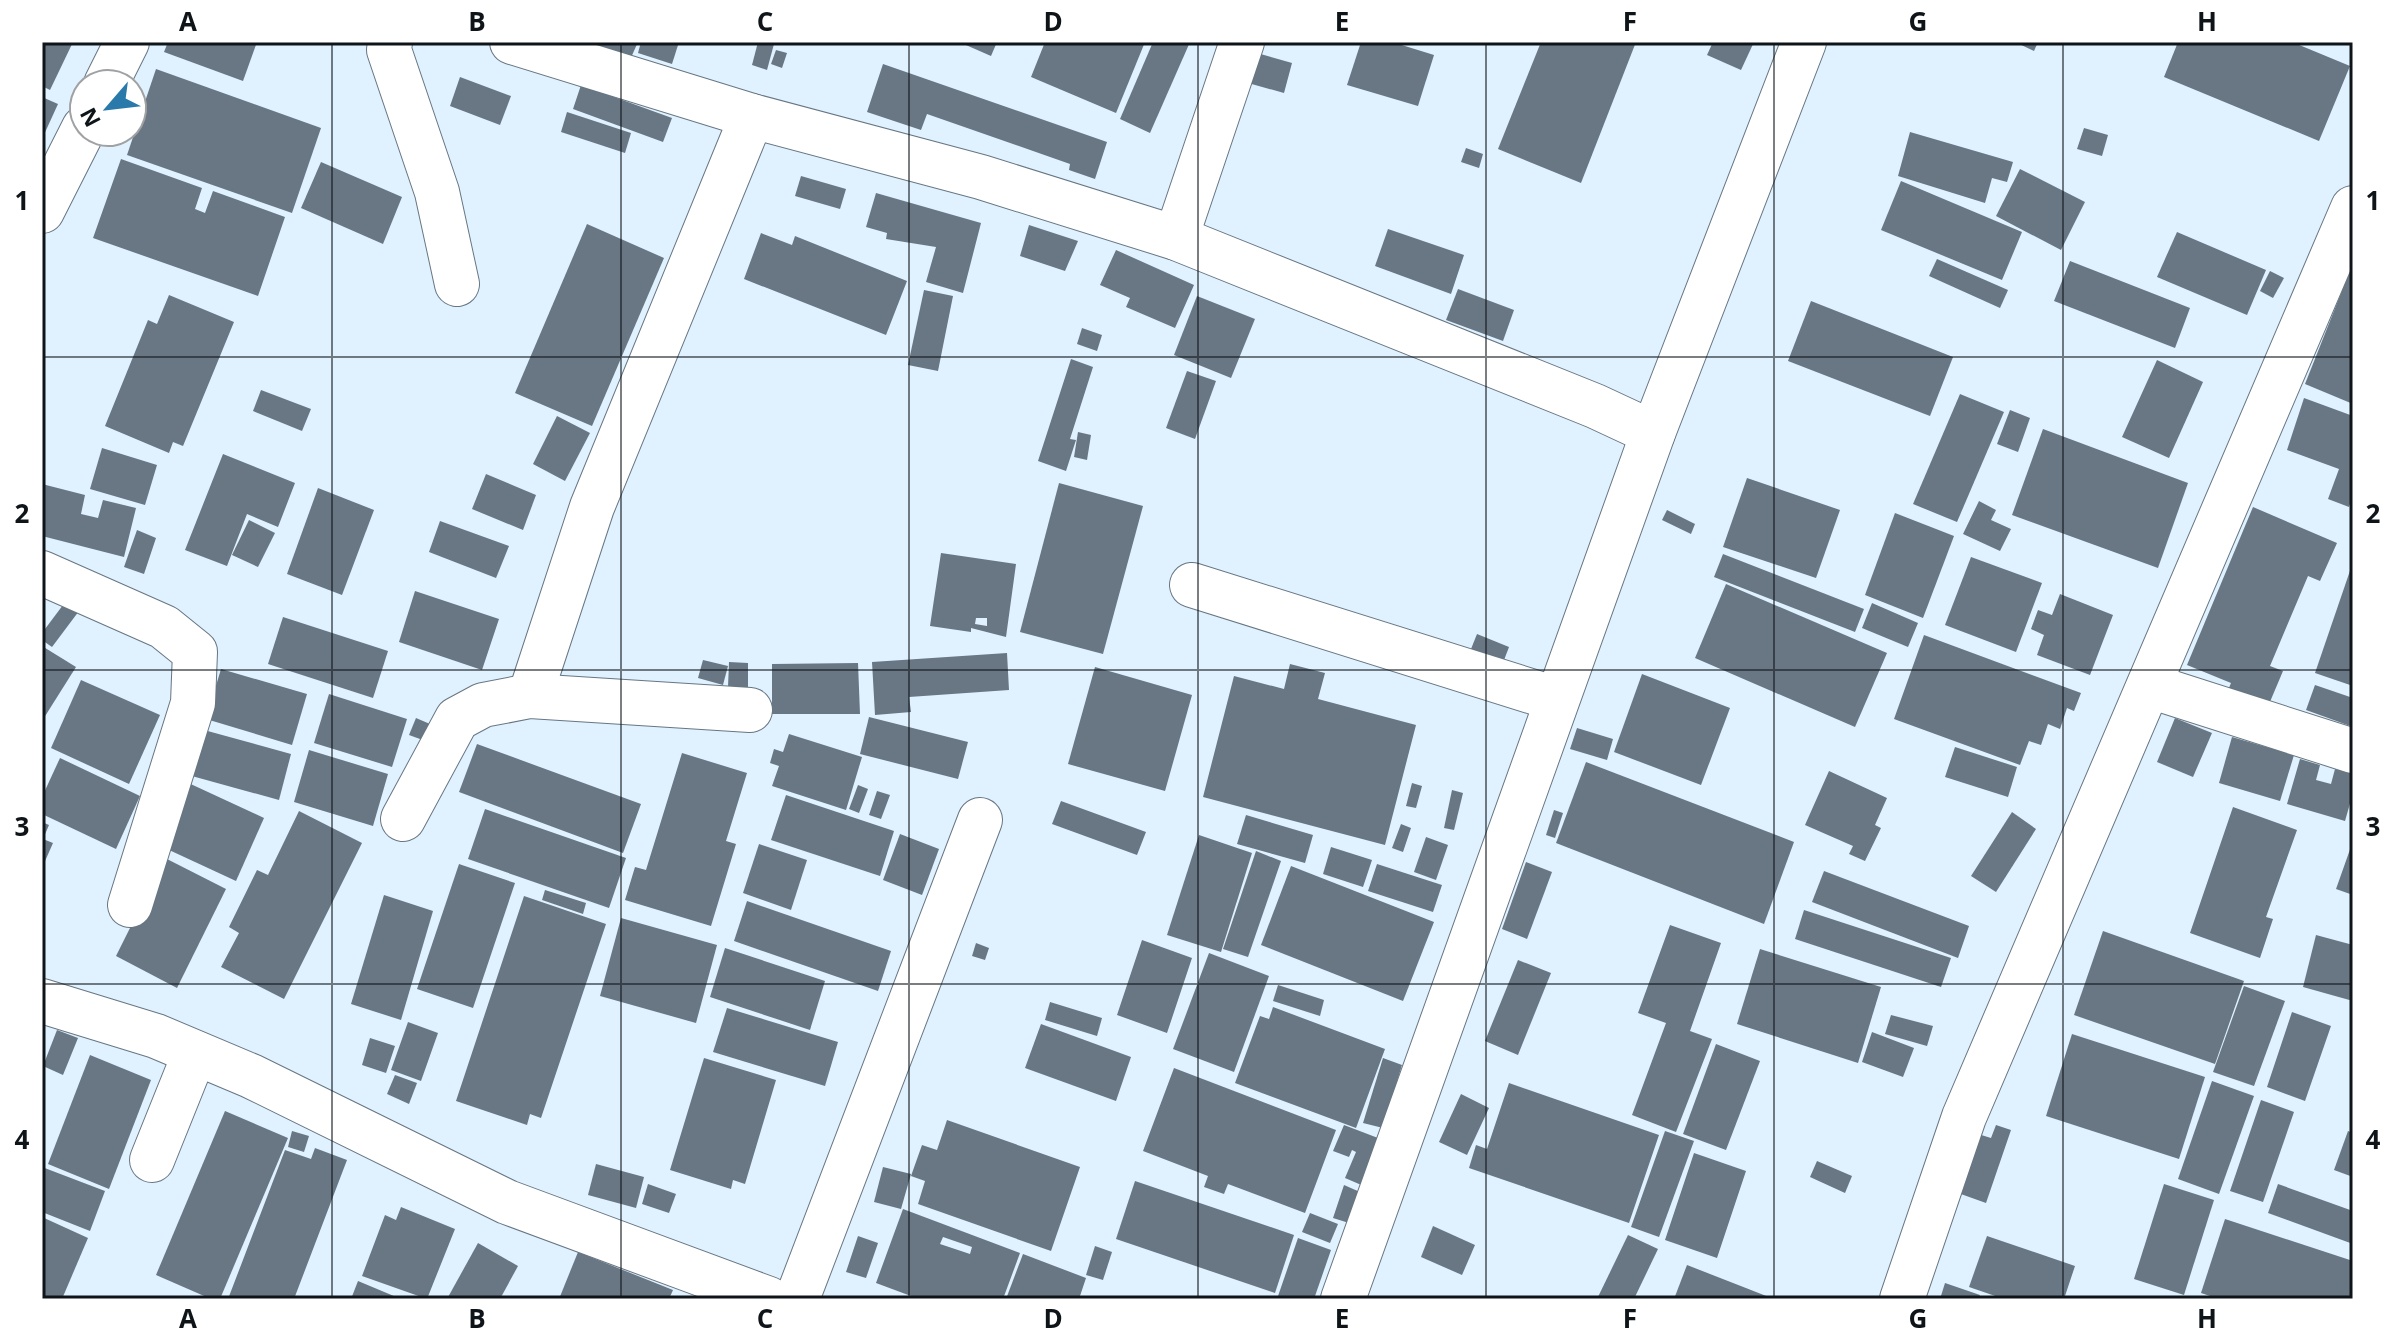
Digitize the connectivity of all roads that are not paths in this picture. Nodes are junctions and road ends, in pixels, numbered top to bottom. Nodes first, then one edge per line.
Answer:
1 (127, 42) edge
2 (390, 42) edge
3 (512, 42) edge
4 (1242, 42) edge
5 (1804, 42) edge
6 (114, 68) edge
7 (752, 116) junction
8 (74, 148) edge
9 (2353, 208) edge
10 (42, 211) edge
11 (1176, 238) junction
12 (457, 284) dead end
13 (1653, 433) junction
14 (42, 573) edge
15 (1192, 585) dead end
16 (2150, 686) junction
17 (530, 696) junction
18 (1556, 699) junction
19 (750, 710) dead end
20 (2353, 751) edge
21 (403, 819) dead end
22 (980, 820) dead end
23 (130, 905) dead end
24 (42, 1001) edge
25 (195, 1053) junction
26 (152, 1160) dead end
27 (769, 1299) edge
28 (797, 1299) edge
29 (1343, 1299) edge
30 (1902, 1299) edge

1 - 6 street
2 - 12 street
3 - 7 street
4 - 11 street
5 - 13 street
7 - 11 street
7 - 17 street
8 - 10 street
9 - 16 street
11 - 13 street
13 - 18 street
14 - 23 street
15 - 18 street
16 - 20 street
16 - 30 street
17 - 19 street
17 - 21 street
18 - 29 street
22 - 28 street
24 - 25 street
25 - 26 street
25 - 27 street

